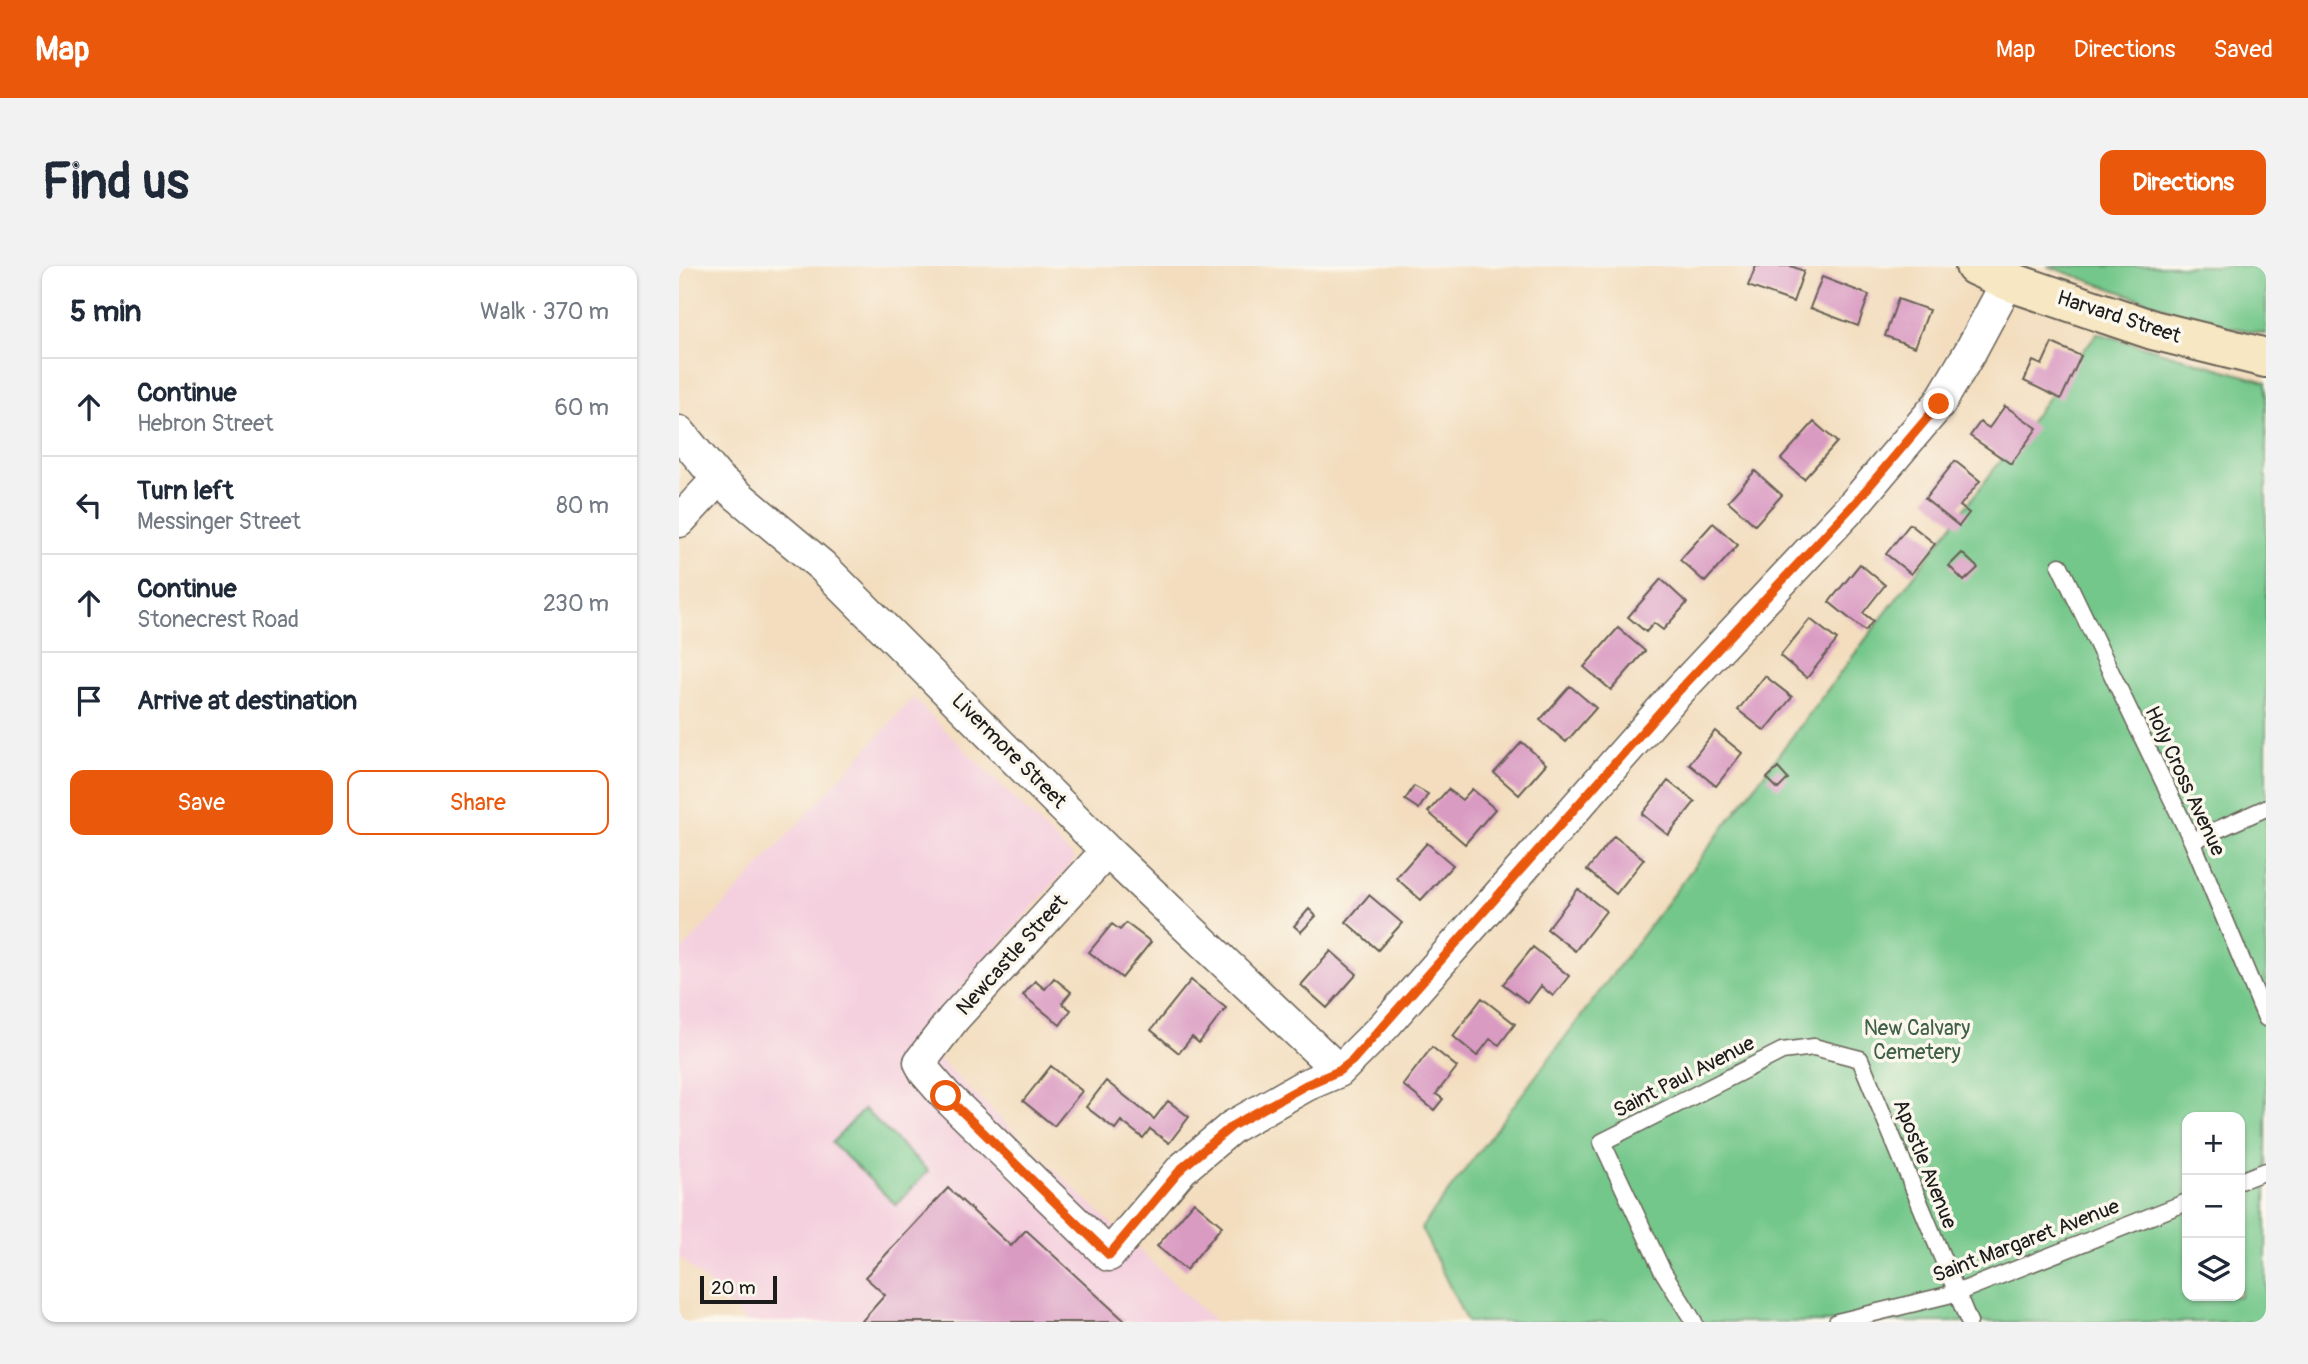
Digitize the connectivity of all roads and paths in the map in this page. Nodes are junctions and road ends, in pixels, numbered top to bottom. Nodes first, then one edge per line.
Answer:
1 (1991, 273) edge
2 (2266, 358) edge
3 (679, 432) edge
4 (719, 479) junction
5 (679, 521) edge
6 (2060, 566) dead end
7 (2266, 808) edge
8 (2192, 841) junction
9 (1107, 850) junction
10 (2266, 1018) edge
11 (1860, 1059) joint
12 (1339, 1071) junction
13 (2266, 1171) edge
14 (2245, 1179) edge
15 (2182, 1204) edge
16 (1956, 1293) junction
17 (1694, 1322) edge
18 (1837, 1322) edge
19 (1969, 1322) edge

1 - 2 main road, Harvard Street
1 - 12 street
3 - 4 street, Livermore Street
4 - 5 street
4 - 9 street, Livermore Street
6 - 8 lane, Holy Cross Avenue
7 - 8 lane
8 - 10 lane, Holy Cross Avenue
9 - 12 street, Livermore Street
9 - 12 street, Newcastle Street
11 - 16 lane, Apostle Avenue
11 - 17 lane, Saint Paul Avenue
13 - 14 lane
15 - 16 lane, Saint Margaret Avenue
16 - 18 lane, Saint Margaret Avenue
16 - 19 lane, Apostle Avenue

